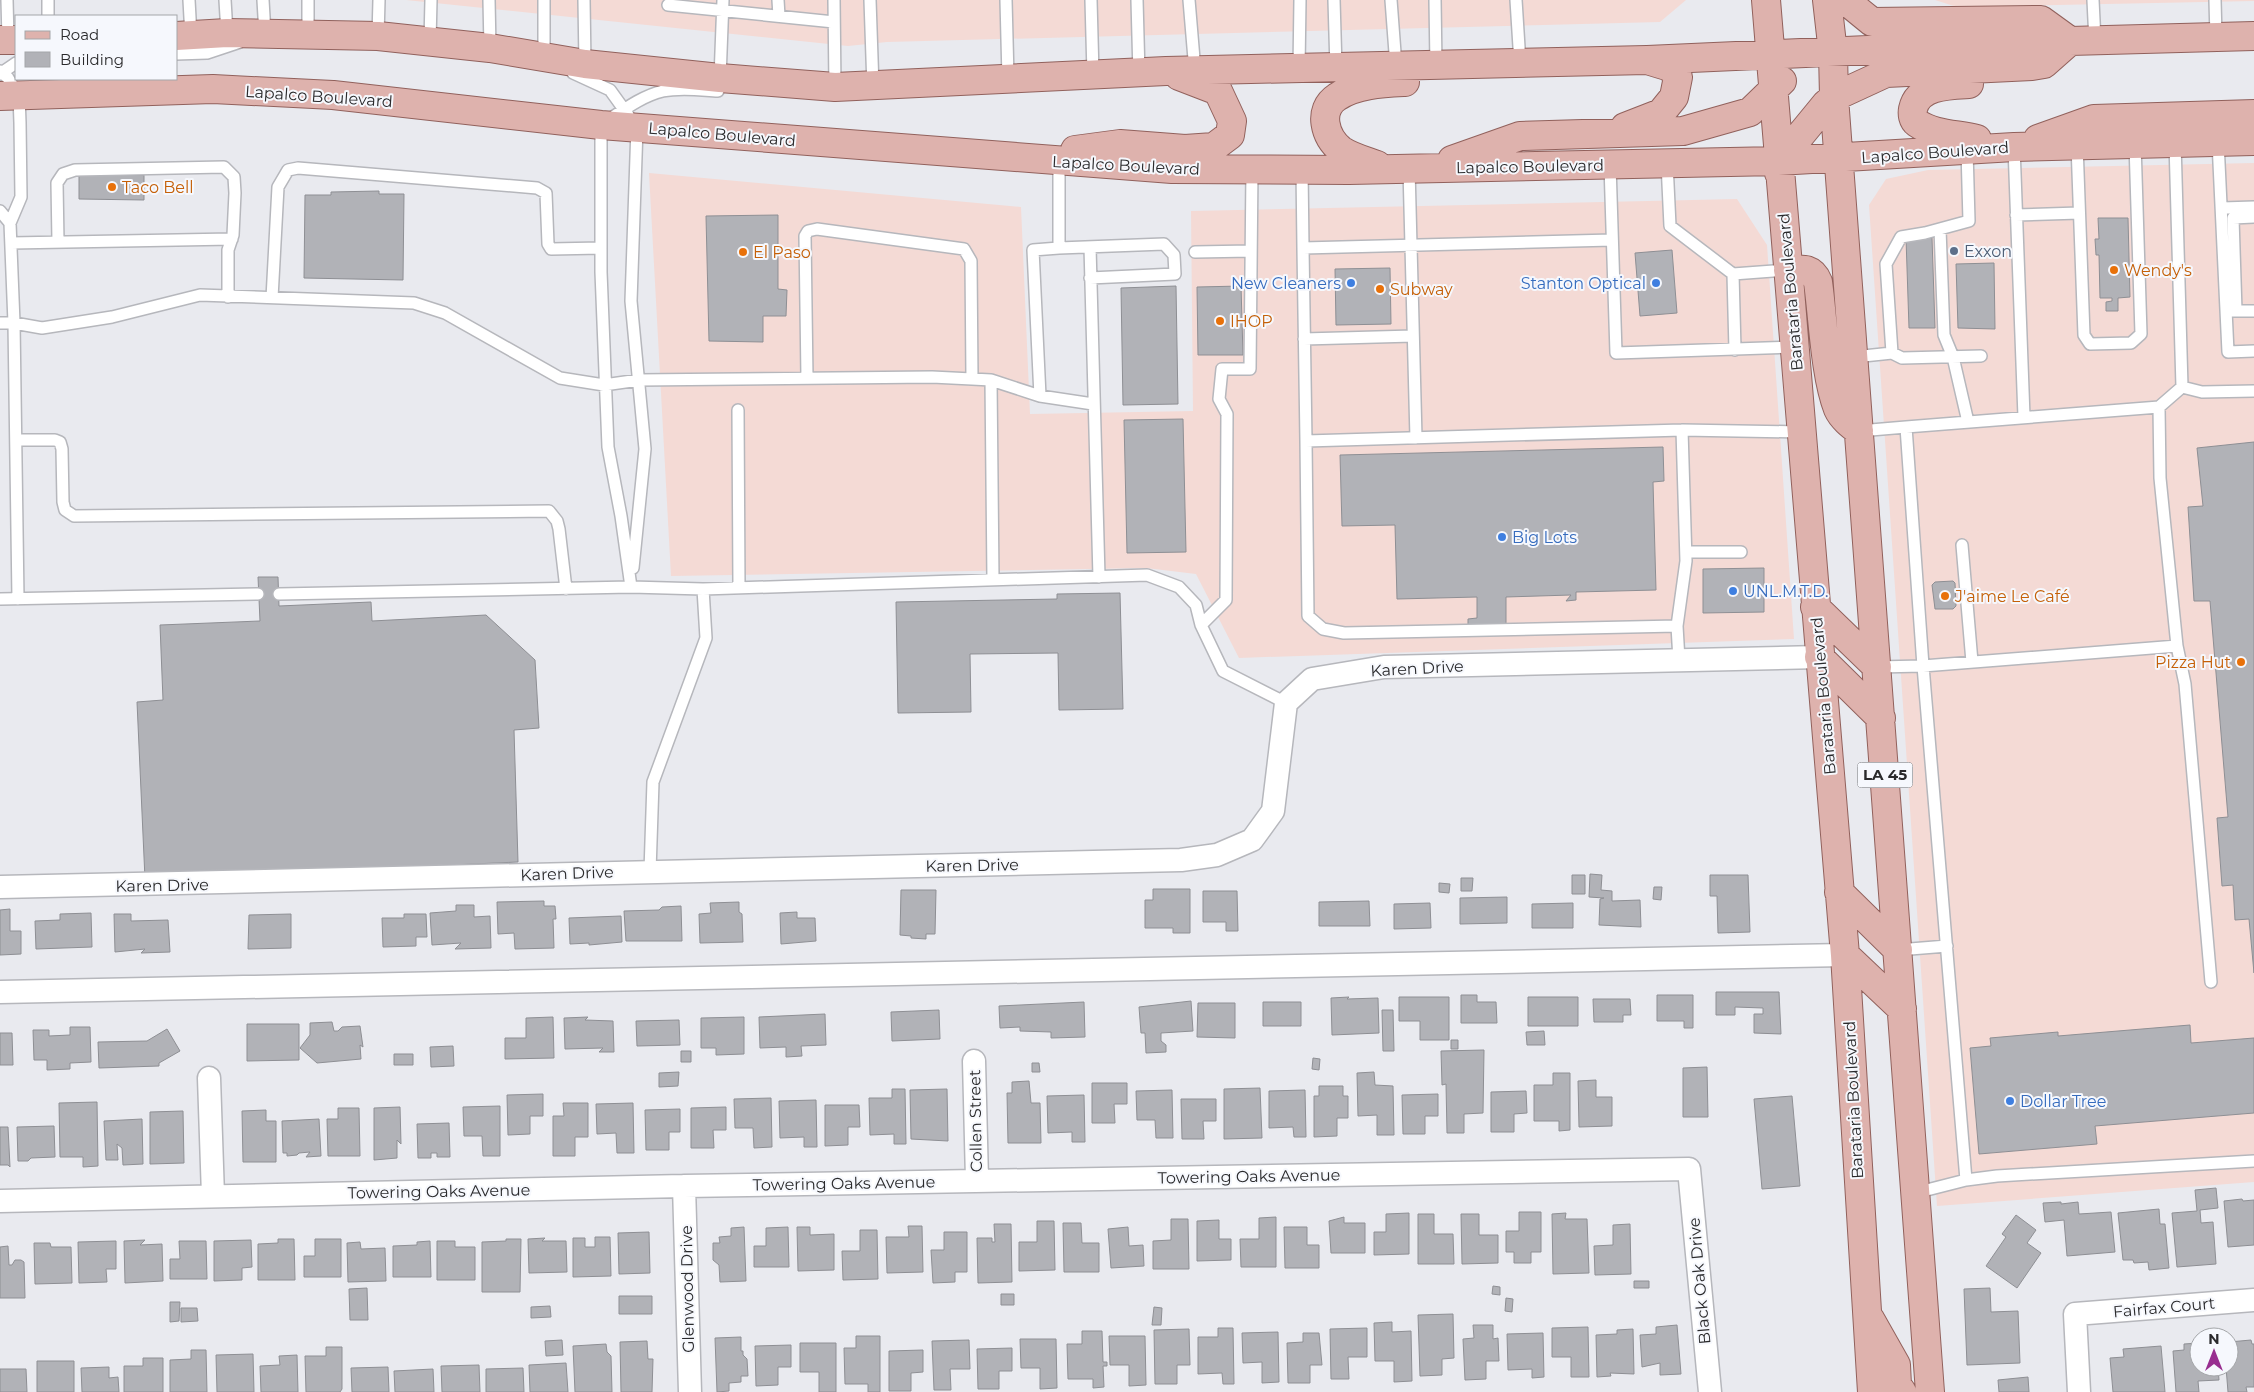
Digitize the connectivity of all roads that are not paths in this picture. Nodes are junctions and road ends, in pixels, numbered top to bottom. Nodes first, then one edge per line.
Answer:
1 (7, 0) edge
2 (48, 0) edge
3 (189, 0) edge
4 (225, 0) edge
5 (262, 0) edge
6 (308, 0) edge
7 (379, 0) edge
8 (431, 0) edge
9 (489, 0) edge
10 (544, 0) edge
11 (584, 0) edge
12 (778, 0) edge
13 (834, 0) edge
14 (870, 0) edge
15 (1006, 0) edge
16 (1091, 0) edge
17 (1137, 0) edge
18 (1189, 0) edge
19 (1300, 0) edge
20 (1334, 0) edge
21 (1391, 0) edge
22 (1435, 0) edge
23 (1516, 0) edge
24 (1766, 0) edge
25 (2093, 0) edge
26 (2214, 0) edge
27 (668, 5) dead end
28 (723, 5) edge
29 (1833, 5) edge
30 (48, 15) edge
31 (779, 16) junction
32 (834, 22) junction
33 (227, 33) junction
34 (265, 34) junction
35 (308, 34) junction
36 (378, 36) junction
37 (2254, 36) edge
38 (2216, 37) junction
39 (430, 41) junction
40 (2082, 41) junction
41 (181, 42) edge
42 (10, 46) edge
43 (490, 48) junction
44 (1822, 53) junction
45 (1770, 54) junction
46 (532, 56) junction
47 (1647, 60) junction
48 (1520, 63) junction
49 (585, 64) junction
50 (1436, 65) junction
51 (1396, 66) junction
52 (2032, 66) junction
53 (1299, 68) junction
54 (1336, 68) junction
55 (1166, 71) junction
56 (1195, 71) junction
57 (1139, 74) junction
58 (1093, 76) junction
59 (1008, 80) junction
60 (4, 82) edge
61 (725, 85) junction
62 (835, 87) junction
63 (873, 87) junction
64 (1772, 89) junction
65 (759, 93) dead end
66 (1834, 97) junction
67 (2254, 97) edge
68 (2254, 114) edge
69 (631, 118) junction
70 (602, 125) junction
71 (2173, 130) junction
72 (1607, 135) junction
73 (2254, 141) edge
74 (2218, 142) junction
75 (2135, 144) junction
76 (2077, 145) junction
77 (2014, 147) junction
78 (1966, 150) junction
79 (1021, 158) junction
80 (1839, 159) junction
81 (1059, 161) junction
82 (1666, 163) junction
83 (1610, 165) junction
84 (1781, 165) junction
85 (1408, 169) junction
86 (1252, 170) junction
87 (1302, 170) junction
88 (2254, 207) edge
89 (2222, 208) junction
90 (0, 211) edge
91 (2079, 213) junction
92 (2016, 215) junction
93 (2254, 217) edge
94 (10, 223) junction
95 (1940, 229) junction
96 (1612, 240) junction
97 (58, 242) junction
98 (11, 243) junction
99 (230, 244) junction
100 (1410, 245) junction
101 (1090, 247) junction
102 (601, 248) junction
103 (1059, 248) junction
104 (1303, 248) junction
105 (1251, 251) junction
106 (1195, 252) dead end
107 (6, 257) edge
108 (1788, 270) junction
109 (1733, 274) junction
110 (1090, 278) junction
111 (228, 297) junction
112 (272, 298) junction
113 (2254, 310) edge
114 (2231, 311) junction
115 (0, 323) edge
116 (14, 323) junction
117 (1413, 336) junction
118 (1304, 339) junction
119 (1794, 347) junction
120 (1735, 350) junction
121 (2254, 351) edge
122 (1892, 353) junction
123 (1981, 356) dead end
124 (1854, 357) junction
125 (1953, 357) junction
126 (807, 378) junction
127 (972, 379) junction
128 (638, 380) junction
129 (991, 380) junction
130 (604, 385) junction
131 (2182, 387) junction
132 (2254, 390) edge
133 (1040, 396) junction
134 (1093, 404) junction
135 (2159, 407) junction
136 (738, 410) dead end
137 (2024, 417) junction
138 (1968, 422) junction
139 (1906, 427) junction
140 (1682, 430) junction
141 (1859, 431) junction
142 (1802, 432) junction
143 (1416, 438) junction
144 (16, 440) junction
145 (1306, 441) junction
146 (1962, 545) dead end
147 (1686, 552) junction
148 (1741, 552) dead end
149 (1099, 577) junction
150 (993, 580) junction
151 (631, 588) junction
152 (739, 588) junction
153 (566, 589) junction
154 (703, 589) junction
155 (258, 594) dead end
156 (279, 594) dead end
157 (0, 599) edge
158 (18, 599) junction
159 (1815, 607) junction
160 (1201, 625) junction
161 (1678, 626) junction
162 (2177, 646) junction
163 (1819, 657) junction
164 (1679, 660) junction
165 (1972, 662) junction
166 (1923, 666) junction
167 (1877, 667) junction
168 (1286, 703) junction
169 (1881, 718) junction
170 (650, 871) junction
171 (0, 888) edge
172 (1839, 892) junction
173 (1947, 946) junction
174 (1898, 950) junction
175 (1845, 955) junction
176 (2211, 982) dead end
177 (0, 992) edge
178 (1902, 1009) junction
179 (974, 1061) dead end
180 (209, 1078) dead end
181 (2254, 1161) edge
182 (1689, 1169) joint
183 (977, 1180) junction
184 (1966, 1180) junction
185 (684, 1186) junction
186 (1915, 1193) junction
187 (213, 1196) junction
188 (0, 1201) edge
189 (2254, 1300) edge
190 (1866, 1311) junction
191 (690, 1392) edge
192 (1710, 1392) edge
193 (1872, 1392) edge
194 (1902, 1392) edge
195 (1930, 1392) edge
196 (2079, 1392) edge

1 - 42 lane
2 - 30 lane
3 - 41 lane
4 - 33 lane
5 - 34 lane
6 - 35 lane
7 - 36 lane
8 - 39 lane
9 - 43 lane
10 - 46 lane
11 - 49 lane
12 - 31 lane
13 - 32 lane
14 - 63 lane
15 - 59 lane
16 - 58 lane
17 - 57 lane
18 - 56 lane
19 - 53 lane
20 - 54 lane
21 - 51 lane
22 - 50 lane
23 - 48 lane
24 - 45 main road, Barataria Boulevard
25 - 40 lane
26 - 38 lane
27 - 28 lane
28 - 31 lane
28 - 61 lane
29 - 40 main road
29 - 44 main road, LA 45
31 - 32 lane
32 - 62 lane
33 - 34 main road
33 - 41 main road
34 - 35 main road
34 - 41 lane
35 - 36 main road
36 - 39 main road
37 - 38 main road
38 - 40 main road
39 - 43 main road
40 - 44 main road
40 - 52 main road
42 - 60 lane
43 - 46 main road
44 - 45 main road
44 - 64 main road
44 - 66 main road, LA 45
45 - 47 main road
45 - 64 main road, Barataria Boulevard
46 - 49 main road
46 - 69 lane
47 - 48 main road
47 - 72 main road
48 - 50 main road
48 - 85 main road
49 - 61 main road
50 - 51 main road
51 - 54 main road
52 - 66 main road
52 - 77 main road
53 - 54 main road
53 - 56 main road
55 - 56 main road
55 - 57 main road
55 - 79 main road
57 - 58 main road
58 - 59 main road
59 - 63 main road
60 - 70 main road, Lapalco Boulevard
60 - 94 lane
61 - 62 main road
61 - 69 lane
62 - 63 main road
63 - 65 lane
64 - 72 main road
64 - 84 main road, Barataria Boulevard
66 - 80 main road, LA 45
66 - 84 main road
67 - 71 main road
68 - 71 main road
69 - 70 main road, Lapalco Boulevard
69 - 79 main road, Lapalco Boulevard
69 - 128 lane
70 - 102 lane
71 - 74 main road, Lapalco Boulevard
71 - 75 main road, Lapalco Boulevard
71 - 77 main road
71 - 131 lane
72 - 85 main road
73 - 74 main road, Lapalco Boulevard
74 - 89 lane
75 - 76 main road, Lapalco Boulevard
75 - 91 lane
76 - 77 main road, Lapalco Boulevard
76 - 91 lane
77 - 78 main road, Lapalco Boulevard
77 - 92 lane
78 - 80 main road, Lapalco Boulevard
78 - 95 lane
79 - 81 main road, Lapalco Boulevard
80 - 84 main road, Lapalco Boulevard
80 - 124 main road, LA 45
81 - 86 main road, Lapalco Boulevard
81 - 103 lane
82 - 83 main road, Lapalco Boulevard
82 - 84 main road, Lapalco Boulevard
82 - 109 lane
83 - 85 main road, Lapalco Boulevard
83 - 96 lane
84 - 108 main road, Barataria Boulevard
85 - 87 main road, Lapalco Boulevard
85 - 100 lane
86 - 87 main road, Lapalco Boulevard
86 - 105 lane
87 - 104 lane
88 - 89 lane
89 - 114 lane
90 - 94 lane
91 - 92 lane
92 - 137 lane
93 - 114 lane
94 - 98 lane
95 - 122 lane
95 - 125 lane
96 - 100 lane
96 - 120 lane
97 - 98 lane
97 - 99 lane
97 - 99 lane
98 - 107 lane
99 - 111 lane
100 - 104 lane
100 - 117 lane
101 - 103 lane
101 - 110 lane
101 - 110 lane
102 - 112 lane
102 - 130 lane
103 - 133 lane
104 - 118 lane
105 - 106 lane
105 - 160 lane
107 - 116 lane
108 - 109 lane
108 - 119 main road, Barataria Boulevard
108 - 141 main road
109 - 120 lane
110 - 134 lane
111 - 112 lane
111 - 116 lane
112 - 130 lane
113 - 114 lane
114 - 121 lane
115 - 116 lane
116 - 144 lane
117 - 118 lane
117 - 143 lane
118 - 145 lane
119 - 120 lane
119 - 142 main road, Barataria Boulevard
122 - 124 lane
122 - 125 lane
123 - 125 lane
124 - 141 main road, LA 45
125 - 138 lane
126 - 127 lane
126 - 127 lane
126 - 128 lane
127 - 129 lane
128 - 130 lane
128 - 151 lane
129 - 133 lane
129 - 150 lane
130 - 151 lane
131 - 132 lane
131 - 135 lane
133 - 134 lane
134 - 149 lane
135 - 137 lane
135 - 162 lane
136 - 152 lane
137 - 138 lane
138 - 139 lane
139 - 141 lane
139 - 166 lane
140 - 142 lane
140 - 143 lane
140 - 147 lane
141 - 167 main road, LA 45
142 - 159 main road, Barataria Boulevard
143 - 145 lane
144 - 153 lane
144 - 158 lane
145 - 161 lane
146 - 165 lane
147 - 148 lane
147 - 161 lane
149 - 150 lane
149 - 160 lane
150 - 152 lane
151 - 153 lane
151 - 154 lane
152 - 154 lane
153 - 156 lane
154 - 170 lane
155 - 158 lane
157 - 158 lane
159 - 163 main road, Barataria Boulevard
159 - 167 main road
160 - 168 lane
161 - 164 lane
162 - 165 lane
162 - 176 lane
163 - 164 street, Karen Drive
163 - 169 main road
163 - 172 main road, Barataria Boulevard
164 - 168 street, Karen Drive
165 - 166 lane
166 - 167 lane
166 - 173 lane
167 - 169 main road, LA 45
168 - 170 street, Karen Drive
169 - 174 main road, LA 45
170 - 171 street, Karen Drive
172 - 174 main road
172 - 175 main road, Barataria Boulevard
173 - 174 lane
173 - 184 lane
174 - 178 main road, LA 45
175 - 177 street
175 - 178 main road
175 - 190 main road, Barataria Boulevard
178 - 186 main road, LA 45
179 - 183 street, Collen Street
180 - 187 street
181 - 184 lane
182 - 183 street, Towering Oaks Avenue
182 - 192 street, Black Oak Drive
183 - 185 street, Towering Oaks Avenue
184 - 186 lane
185 - 187 street, Towering Oaks Avenue
185 - 191 street, Glenwood Drive
186 - 195 main road, LA 45
187 - 188 street, Towering Oaks Avenue
189 - 196 street, Fairfax Court
190 - 193 main road, Barataria Boulevard
190 - 194 main road

